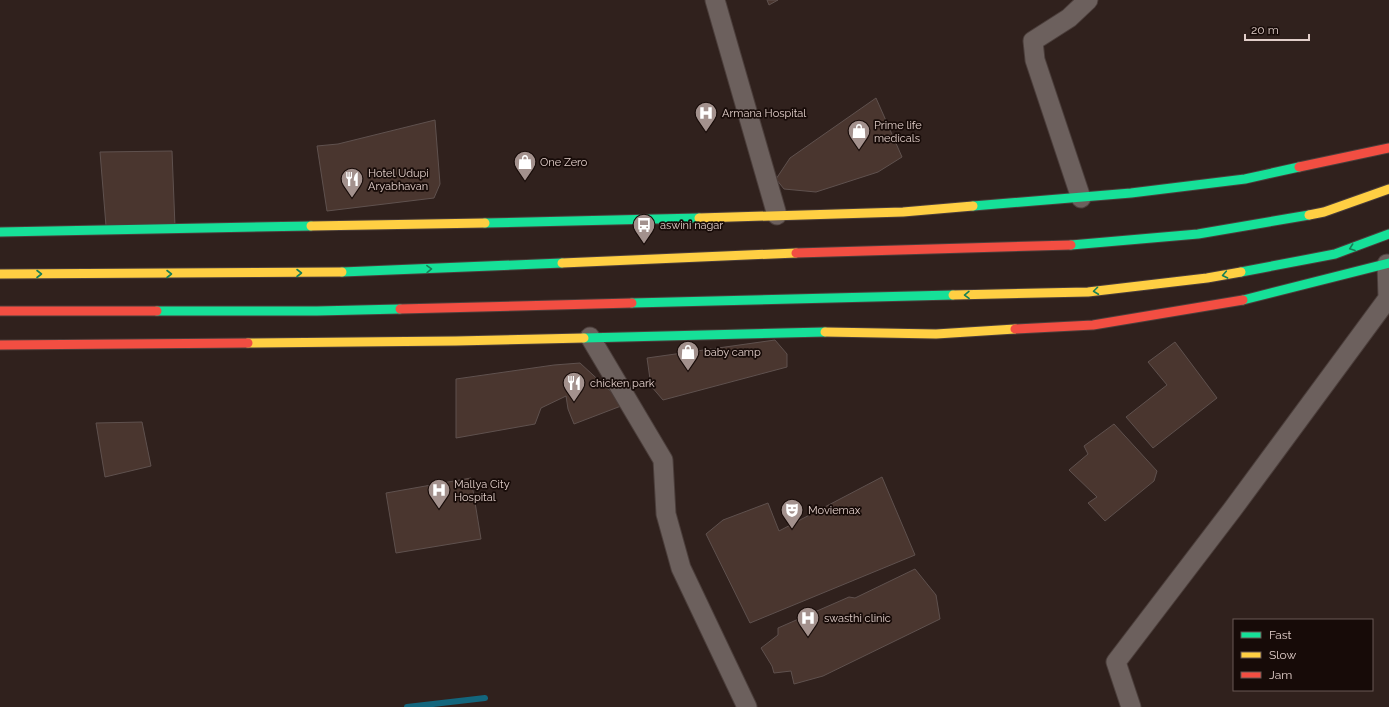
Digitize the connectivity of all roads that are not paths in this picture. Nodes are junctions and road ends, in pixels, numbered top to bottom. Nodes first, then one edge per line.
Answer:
1 (715, 0) edge
2 (1088, 0) edge
3 (1389, 148) edge
4 (1389, 189) edge
5 (1081, 198) junction
6 (777, 216) junction
7 (0, 232) edge
8 (1389, 234) edge
9 (1388, 264) edge
10 (0, 274) edge
11 (1388, 297) edge
12 (0, 311) edge
13 (590, 337) junction
14 (0, 345) edge
15 (747, 707) edge
16 (1131, 707) edge

1 - 6 street
2 - 5 street
3 - 5 main road
10 -> 4 main road
5 - 6 main road
6 - 7 main road
8 -> 12 main road
9 - 11 street
9 - 13 main road
11 - 16 street
13 - 14 main road
13 - 15 street

